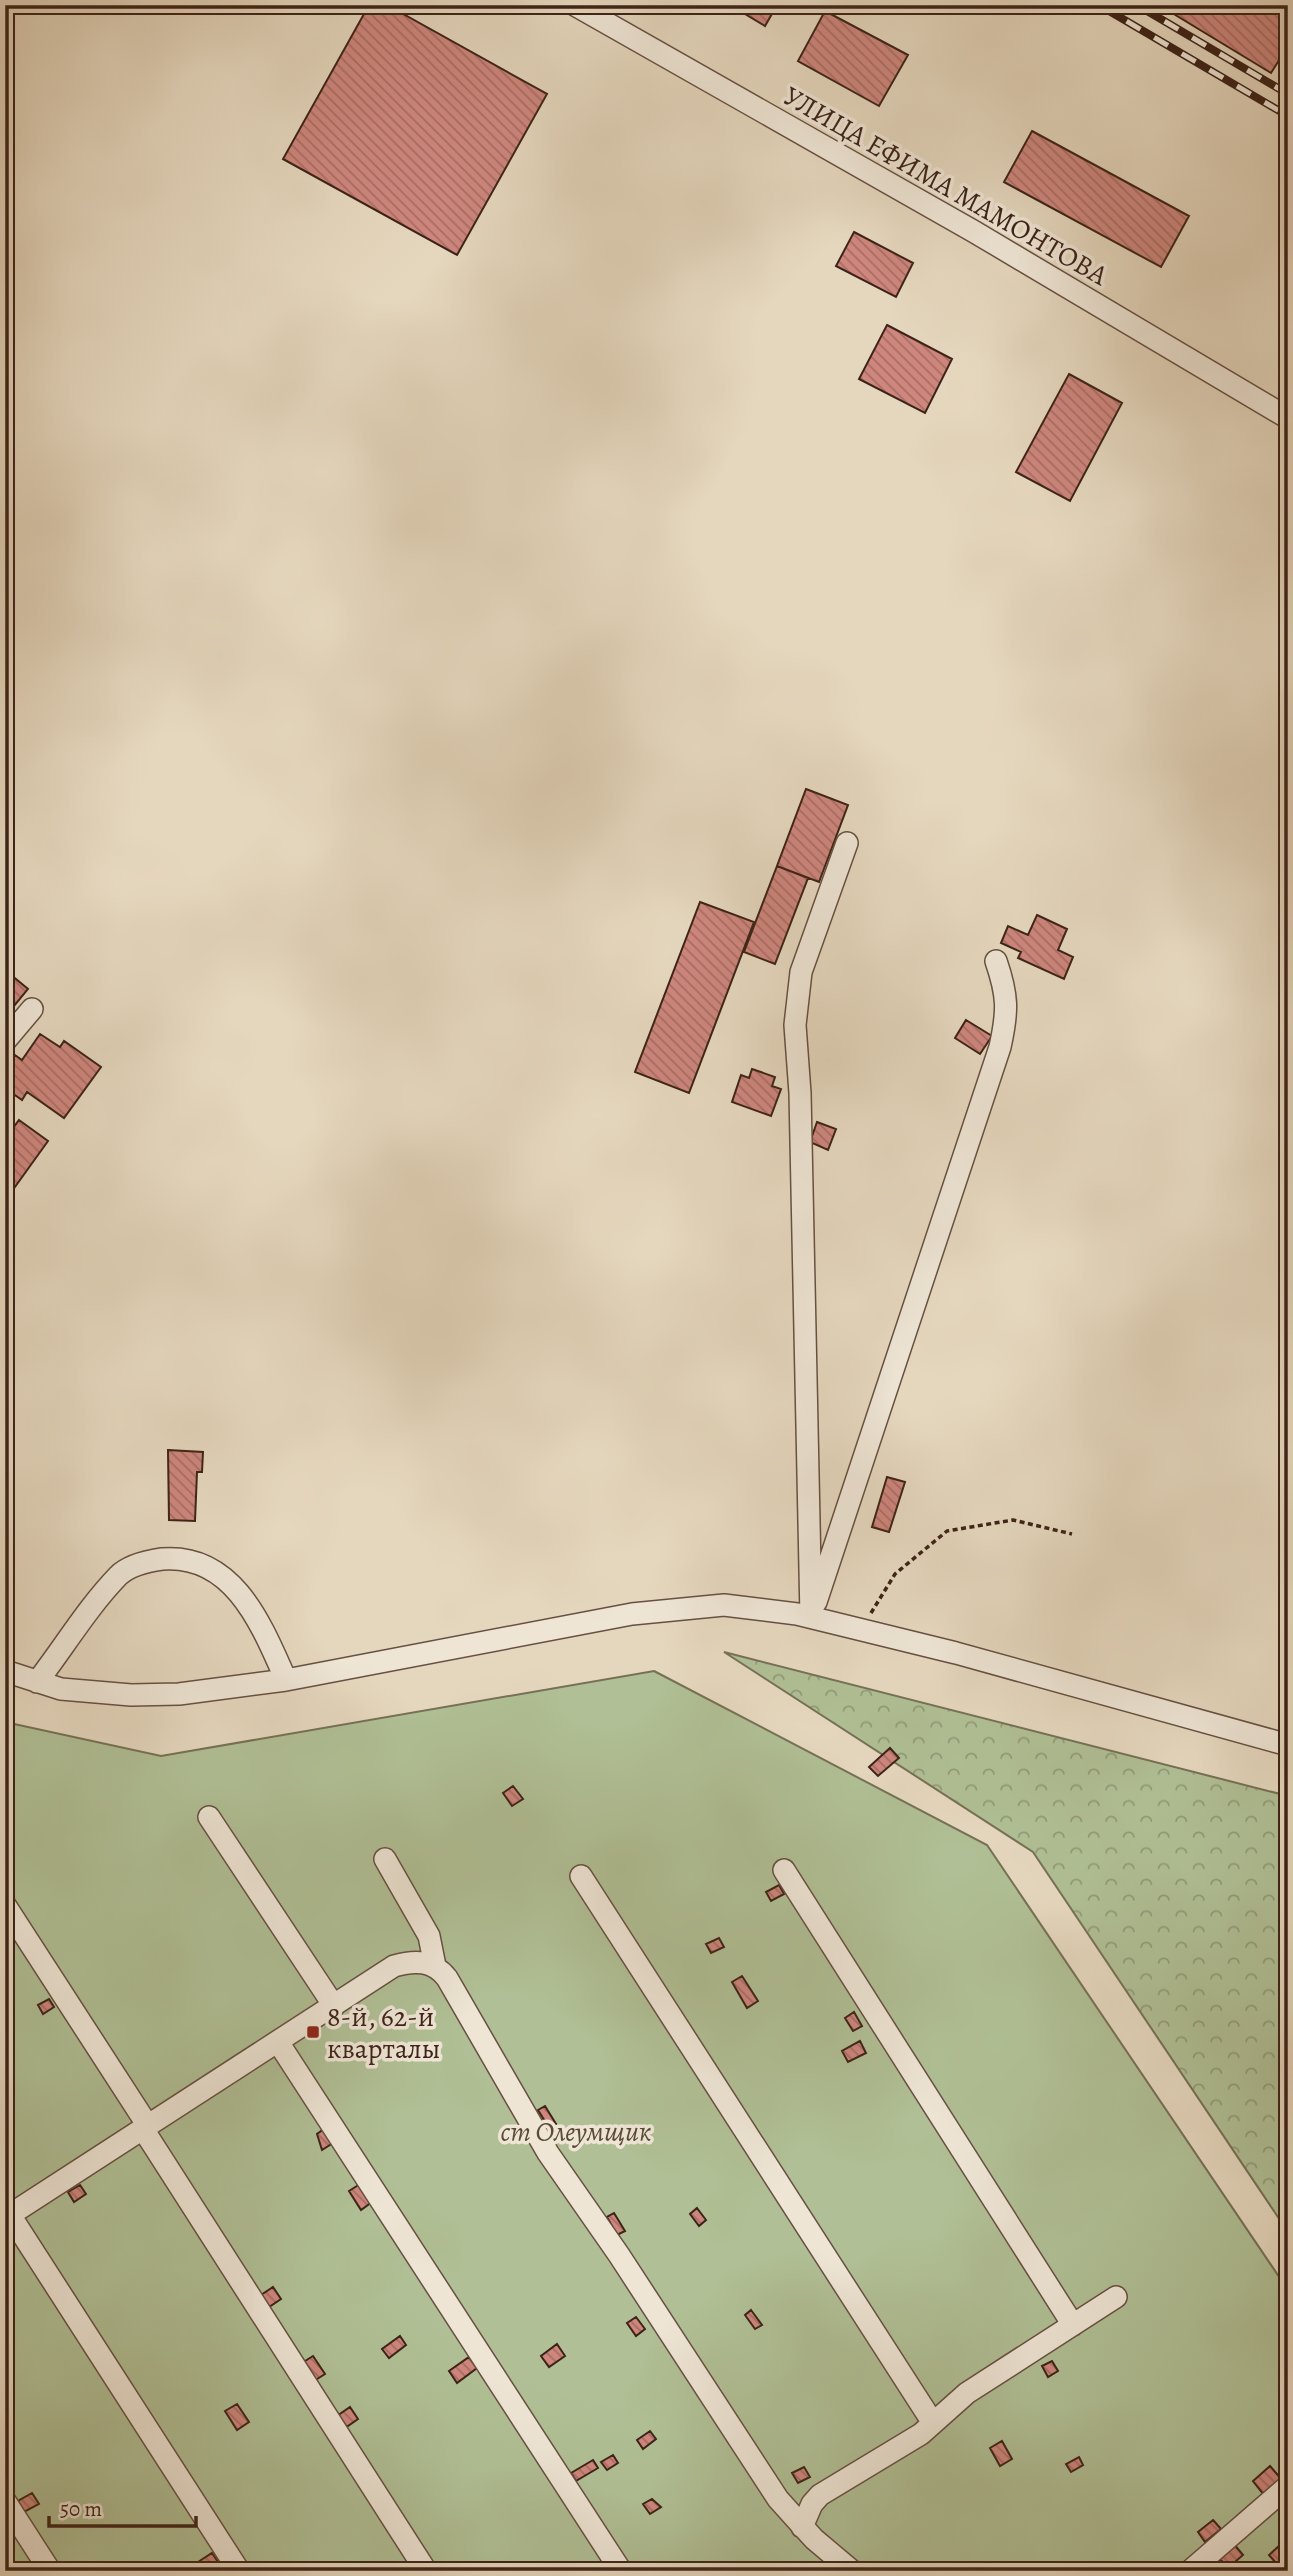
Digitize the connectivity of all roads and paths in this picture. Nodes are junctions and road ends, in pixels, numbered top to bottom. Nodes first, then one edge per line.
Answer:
1 (575, 5) edge
2 (1288, 418) edge
3 (847, 843) dead end
4 (996, 961) dead end
5 (32, 1009) dead end
6 (5, 1041) edge
7 (1072, 1534) dead end
8 (811, 1617) junction
9 (860, 1629) junction
10 (5, 1671) edge
11 (286, 1680) junction
12 (37, 1682) junction
13 (1288, 1745) edge
14 (209, 1816) dead end
15 (385, 1859) dead end
16 (784, 1870) dead end
17 (581, 1876) dead end
18 (5, 1905) edge
19 (435, 1966) junction
20 (334, 2006) junction
21 (278, 2042) junction
22 (145, 2127) junction
23 (8, 2217) edge
24 (1116, 2297) dead end
25 (1073, 2325) junction
26 (933, 2423) junction
27 (1288, 2486) edge
28 (5, 2501) edge
29 (802, 2527) junction
30 (50, 2571) edge
31 (239, 2571) edge
32 (426, 2571) edge
33 (621, 2571) edge
34 (852, 2571) edge
35 (1190, 2571) edge

1 - 2 street, УЛИЦА ЕФИМА МАМОНТОВА
3 - 8 street
4 - 8 street
5 - 6 street
7 - 9 path
8 - 9 street
8 - 11 street
9 - 13 street
10 - 12 street
11 - 12 street
11 - 12 street
14 - 20 street
15 - 19 street
16 - 25 street
17 - 26 street
18 - 22 street
19 - 20 street
19 - 29 street
20 - 21 street
21 - 22 street
21 - 33 street
22 - 23 street
22 - 32 street
23 - 31 street
24 - 25 street
25 - 26 street
26 - 29 street
27 - 35 street
28 - 30 street
29 - 34 street

